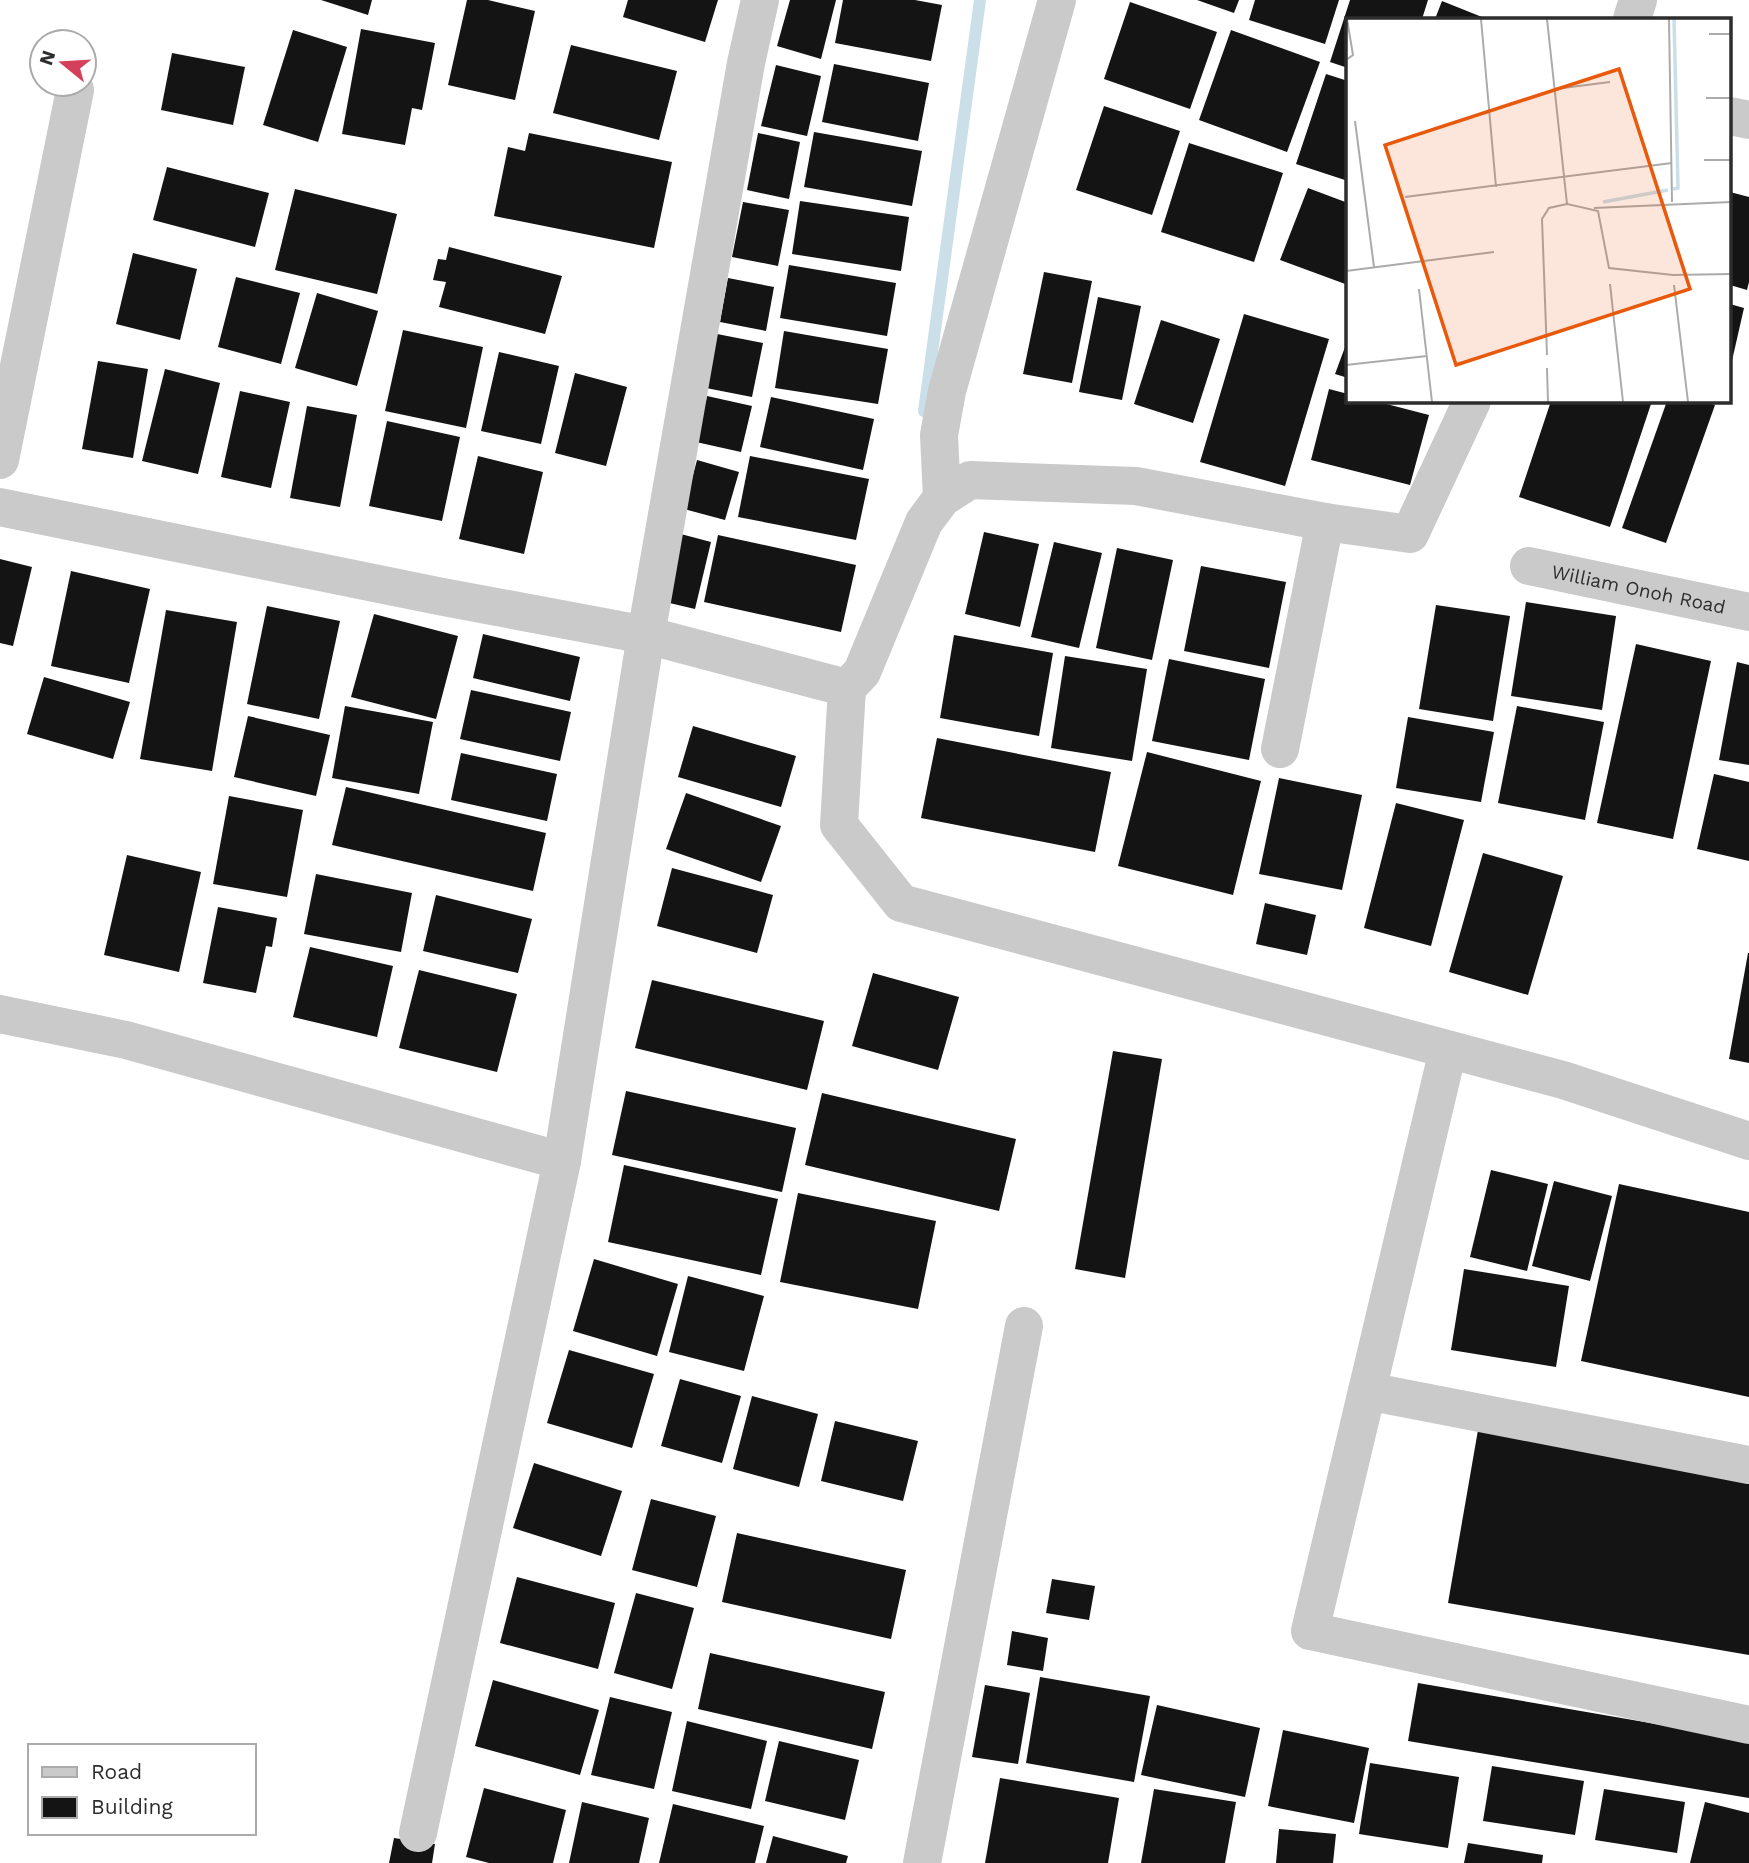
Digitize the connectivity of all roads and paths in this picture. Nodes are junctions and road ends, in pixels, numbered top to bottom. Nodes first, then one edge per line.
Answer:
1 (760, 0) edge
2 (1057, 0) edge
3 (1638, 0) edge
4 (1632, 18) edge
5 (73, 98) edge
6 (1472, 402) edge
7 (0, 460) edge
8 (942, 498) junction
9 (0, 508) edge
10 (1325, 522) junction
11 (1529, 566) dead end
12 (1749, 612) edge
13 (646, 635) junction
14 (847, 688) junction
15 (1280, 749) dead end
16 (0, 1014) edge
17 (1448, 1050) junction
18 (1749, 1142) edge
19 (562, 1161) junction
20 (1024, 1326) dead end
21 (1367, 1391) junction
22 (1749, 1465) edge
23 (1749, 1725) edge
24 (418, 1833) dead end
25 (922, 1863) edge

1 - 13 street
2 - 8 street
3 - 4 street
5 - 7 street
6 - 10 street
8 - 10 street
8 - 14 street
9 - 13 street
10 - 15 street
11 - 12 street, William Onoh Road
13 - 14 street
13 - 19 street
14 - 17 street
16 - 19 street
17 - 18 street
17 - 21 street
19 - 24 street
20 - 25 street
21 - 22 street
21 - 23 street

